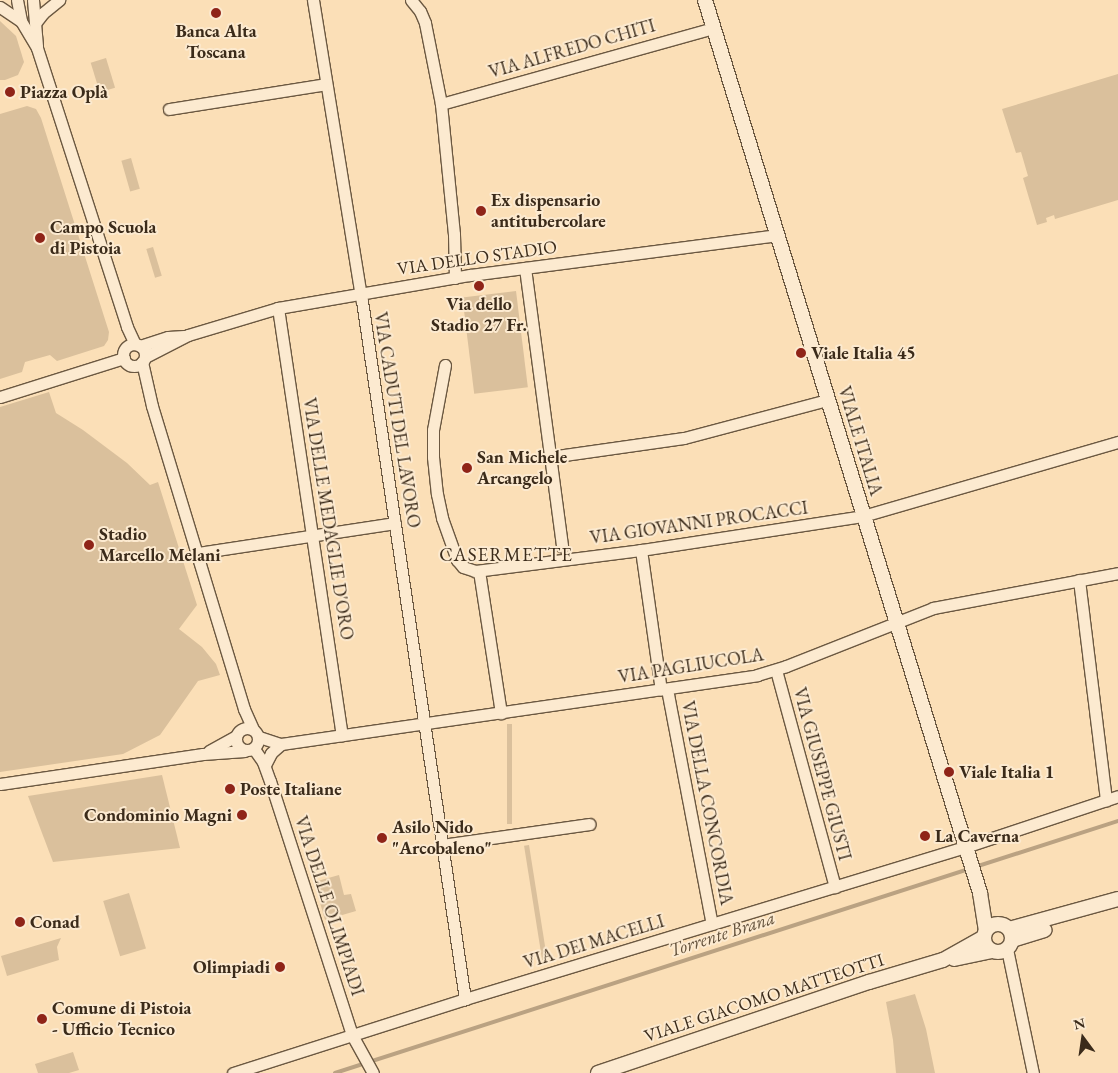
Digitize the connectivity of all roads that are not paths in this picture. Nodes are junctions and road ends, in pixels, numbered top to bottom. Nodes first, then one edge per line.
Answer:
1 (17, 0) edge
2 (33, 0) edge
3 (59, 0) edge
4 (313, 0) edge
5 (411, 0) edge
6 (705, 0) edge
7 (0, 7) edge
8 (21, 21) junction
9 (36, 22) junction
10 (713, 28) junction
11 (38, 48) junction
12 (326, 84) junction
13 (441, 104) junction
14 (169, 109) dead end
15 (776, 234) junction
16 (525, 268) junction
17 (455, 278) junction
18 (360, 293) junction
19 (278, 308) junction
20 (188, 335) junction
21 (134, 345) junction
22 (124, 358) junction
23 (144, 359) junction
24 (445, 365) dead end
25 (0, 397) edge
26 (827, 400) junction
27 (1118, 442) edge
28 (550, 457) junction
29 (863, 516) junction
30 (395, 523) junction
31 (313, 536) junction
32 (562, 547) dead end
33 (641, 550) junction
34 (197, 553) junction
35 (479, 571) junction
36 (1118, 573) edge
37 (1078, 580) junction
38 (896, 622) junction
39 (776, 670) junction
40 (664, 690) junction
41 (501, 713) junction
42 (424, 723) junction
43 (256, 733) junction
44 (342, 735) junction
45 (236, 736) junction
46 (281, 744) junction
47 (249, 750) junction
48 (202, 754) junction
49 (265, 765) junction
50 (0, 784) edge
51 (1118, 796) edge
52 (1106, 800) junction
53 (590, 824) dead end
54 (442, 845) junction
55 (967, 852) junction
56 (835, 887) junction
57 (1118, 899) edge
58 (712, 924) junction
59 (999, 935) junction
60 (943, 960) junction
61 (464, 999) junction
62 (352, 1035) junction
63 (372, 1071) edge
64 (233, 1073) edge
65 (598, 1073) edge
66 (1033, 1073) edge

1 - 8 street
2 - 9 street
3 - 9 street
4 - 12 street, VIA CADUTI DEL LAVORO
5 - 13 street
6 - 10 street, VIALE ITALIA
7 - 8 street
8 - 11 street
9 - 11 street
10 - 13 street, VIA ALFREDO CHITI
10 - 15 street, VIALE ITALIA
11 - 21 street
12 - 14 street
12 - 18 street, VIA CADUTI DEL LAVORO
13 - 17 street
15 - 16 street, VIA DELLO STADIO
15 - 26 street, VIALE ITALIA
16 - 17 street, VIA DELLO STADIO
16 - 28 street
17 - 18 street, VIA DELLO STADIO
18 - 19 street, VIA DELLO STADIO
18 - 30 street, VIA CADUTI DEL LAVORO
19 - 20 street, VIA DELLO STADIO
19 - 31 street, VIA DELLE MEDAGLIE D'ORO
20 - 21 street, VIA DELLO STADIO
20 - 23 street, VIA DELLO STADIO
21 - 22 street
21 - 23 street
22 - 23 street
22 - 25 street
23 - 34 street
24 - 35 street
26 - 28 street
26 - 29 street, VIALE ITALIA
27 - 29 street, VIA GIOVANNI PROCACCI
28 - 32 street
29 - 33 street, VIA GIOVANNI PROCACCI
29 - 38 street, VIALE ITALIA
30 - 31 street
30 - 42 street, VIA CADUTI DEL LAVORO
31 - 34 street
31 - 44 street, VIA DELLE MEDAGLIE D'ORO
33 - 35 street, VIA GIOVANNI PROCACCI
33 - 40 street, VIA DELLA CONCORDIA
34 - 43 street
35 - 41 street
36 - 37 street, VIA PAGLIUCOLA
37 - 38 street, VIA PAGLIUCOLA
37 - 52 street
38 - 39 street, VIA PAGLIUCOLA
38 - 55 street, VIALE ITALIA
39 - 40 street, VIA PAGLIUCOLA
39 - 56 street, VIA GIUSEPPE GIUSTI
40 - 41 street, VIA PAGLIUCOLA
40 - 58 street, VIA DELLA CONCORDIA
41 - 42 street, VIA PAGLIUCOLA
42 - 44 street, VIA PAGLIUCOLA
42 - 54 street, VIA CADUTI DEL LAVORO
43 - 45 street
43 - 46 street, VIA PAGLIUCOLA
43 - 47 street
44 - 46 street, VIA PAGLIUCOLA
45 - 47 street
45 - 48 street
46 - 49 street
47 - 48 street
47 - 49 street, VIA DELLE OLIMPIADI
48 - 50 street
49 - 62 street, VIA DELLE OLIMPIADI
51 - 52 street, VIA DEI MACELLI
52 - 55 street, VIA DEI MACELLI
53 - 54 street
54 - 61 street, VIA CADUTI DEL LAVORO
55 - 56 street, VIA DEI MACELLI
55 - 59 street, VIALE ITALIA
56 - 58 street, VIA DEI MACELLI
57 - 59 street, VIALE GIACOMO MATTEOTTI
58 - 61 street, VIA DEI MACELLI
59 - 60 street, VIALE GIACOMO MATTEOTTI
59 - 60 street, VIALE GIACOMO MATTEOTTI
59 - 66 street
60 - 65 street, VIALE GIACOMO MATTEOTTI
61 - 62 street, VIA DEI MACELLI
62 - 63 street, VIA DELLE OLIMPIADI
62 - 64 street, VIA DEI MACELLI

